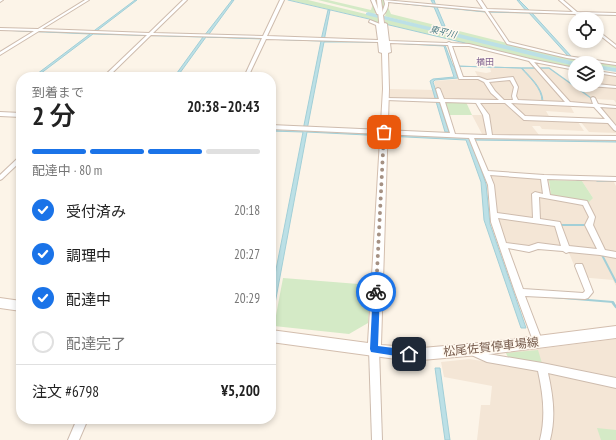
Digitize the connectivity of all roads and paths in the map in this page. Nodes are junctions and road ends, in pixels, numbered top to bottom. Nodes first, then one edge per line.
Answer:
1 (87, 0) edge
2 (185, 0) edge
3 (282, 0) edge
4 (373, 0) edge
5 (379, 0) edge
6 (386, 0) edge
7 (479, 0) edge
8 (561, 0) edge
9 (487, 11) junction
10 (575, 12) edge
11 (568, 14) edge
12 (604, 14) edge
13 (616, 14) edge
14 (383, 19) junction
15 (370, 21) dead end
16 (0, 28) edge
17 (38, 31) junction
18 (149, 35) junction
19 (604, 37) edge
20 (264, 38) junction
21 (380, 41) junction
22 (387, 42) junction
23 (448, 44) junction
24 (616, 47) edge
25 (385, 53) junction
26 (0, 54) edge
27 (530, 60) junction
28 (616, 64) edge
29 (568, 69) edge
30 (110, 72) edge
31 (248, 72) edge
32 (604, 73) edge
33 (616, 75) edge
34 (486, 81) junction
35 (604, 86) edge
36 (616, 87) edge
37 (438, 88) dead end
38 (576, 97) dead end
39 (593, 98) dead end
40 (386, 99) junction
41 (504, 100) junction
42 (442, 101) junction
43 (477, 101) junction
44 (516, 101) junction
45 (568, 103) junction
46 (582, 104) junction
47 (597, 105) junction
48 (616, 107) edge
49 (0, 114) edge
50 (16, 115) edge
51 (608, 120) junction
52 (276, 127) edge
53 (616, 129) edge
54 (384, 135) junction
55 (453, 135) junction
56 (490, 136) junction
57 (472, 138) junction
58 (616, 138) edge
59 (16, 163) edge
60 (486, 173) junction
61 (544, 177) junction
62 (0, 178) edge
63 (616, 179) edge
64 (547, 196) junction
65 (494, 215) junction
66 (537, 221) junction
67 (503, 245) junction
68 (566, 250) junction
69 (602, 252) junction
70 (616, 255) edge
71 (579, 266) dead end
72 (519, 292) junction
73 (0, 303) edge
74 (16, 305) edge
75 (616, 332) edge
76 (276, 337) edge
77 (538, 343) junction
78 (374, 349) junction
79 (470, 350) junction
80 (542, 367) junction
81 (616, 383) edge
82 (81, 424) edge
83 (73, 440) edge
84 (377, 440) edge
85 (545, 440) edge

1 - 17 street
2 - 18 street
3 - 20 street
4 - 14 street
5 - 14 street
6 - 9 street
6 - 14 street
7 - 9 street
8 - 10 street
9 - 11 street
9 - 28 street
12 - 13 street
14 - 22 street
14 - 25 street
15 - 21 street
16 - 17 street
17 - 18 street
17 - 26 street
18 - 20 street
18 - 30 street
19 - 24 street
20 - 21 street
20 - 31 street
21 - 25 street
22 - 23 street
22 - 25 street
23 - 27 street
23 - 34 street
25 - 40 street
27 - 29 street
27 - 45 street
32 - 33 street
34 - 41 street
34 - 44 street
35 - 36 street
37 - 42 street
38 - 46 street
39 - 47 street
40 - 42 street
40 - 54 street
41 - 43 street
41 - 44 street
41 - 51 street
42 - 43 street
42 - 55 street
43 - 56 street
44 - 45 street
45 - 46 street
46 - 47 street
47 - 48 street
47 - 51 street
49 - 50 street
51 - 53 street
52 - 54 street
54 - 55 street
54 - 78 street
55 - 57 street
56 - 57 street
56 - 58 street
57 - 60 street
59 - 62 street
60 - 61 street
60 - 65 street
61 - 63 street
61 - 64 street
64 - 66 street
64 - 69 street
65 - 66 street
65 - 67 street
66 - 68 street
67 - 68 street
67 - 72 street
68 - 69 street
69 - 70 street
71 - 72 street
72 - 77 street
73 - 74 street
75 - 77 street, 松尾佐賀停車場線
76 - 78 street, 松尾佐賀停車場線
77 - 79 street, 松尾佐賀停車場線
78 - 79 street, 松尾佐賀停車場線
78 - 84 street
79 - 80 street
80 - 81 street
80 - 85 street
82 - 83 street

